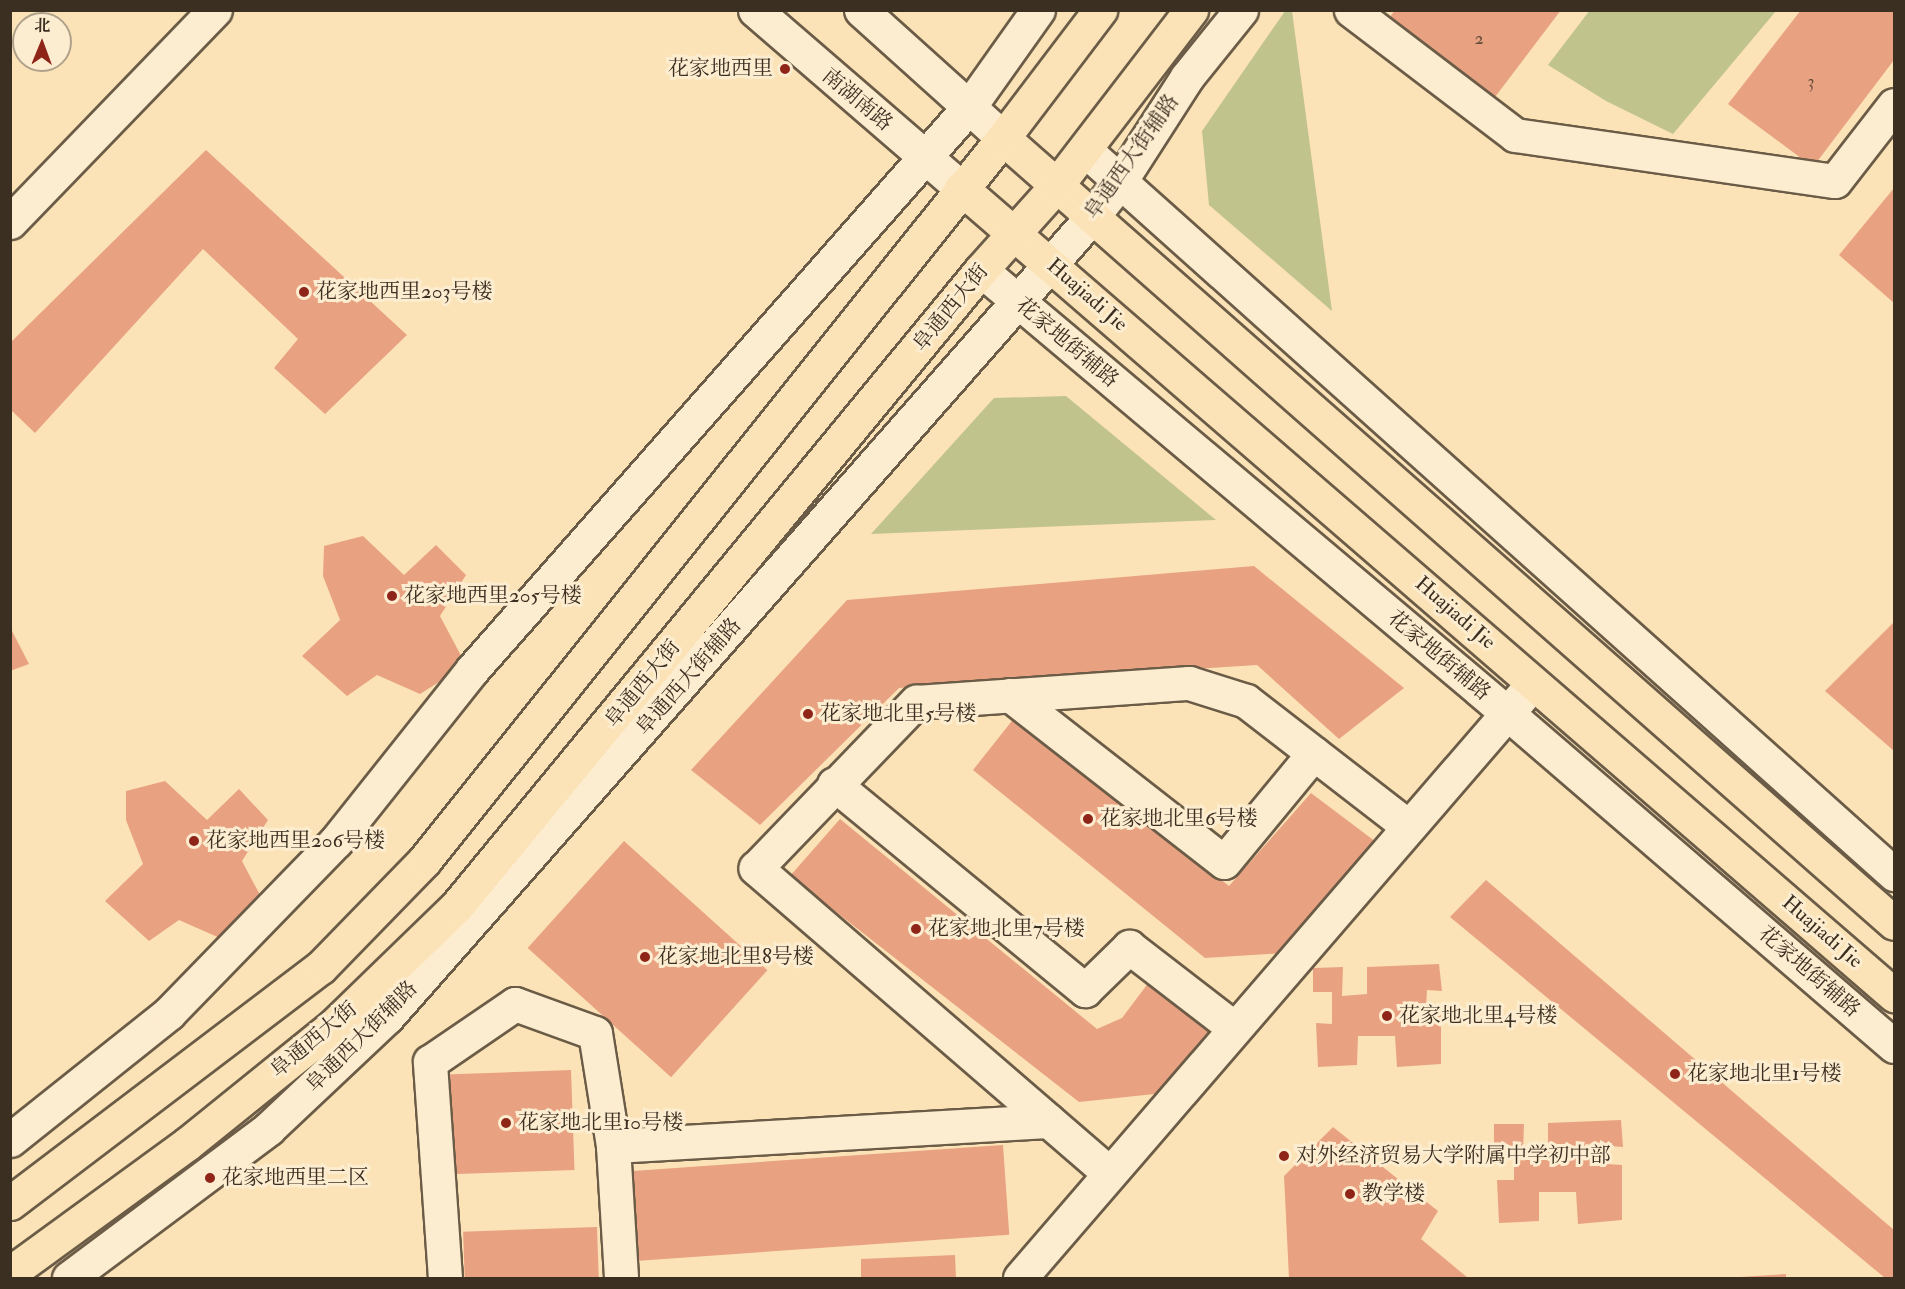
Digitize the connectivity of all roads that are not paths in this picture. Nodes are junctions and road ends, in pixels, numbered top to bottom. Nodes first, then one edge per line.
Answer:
1 (215, 10) edge
2 (755, 10) edge
3 (861, 10) edge
4 (1038, 10) edge
5 (1100, 10) edge
6 (1191, 10) edge
7 (1241, 10) edge
8 (1351, 10) edge
9 (1894, 105) edge
10 (969, 107) junction
11 (1483, 113) junction
12 (1519, 114) dead end
13 (1003, 138) junction
14 (1085, 150) junction
15 (924, 157) junction
16 (1119, 183) junction
17 (1056, 186) junction
18 (961, 188) junction
19 (1090, 218) junction
20 (10, 222) edge
21 (1014, 232) junction
22 (1051, 263) junction
23 (981, 270) junction
24 (1017, 302) junction
25 (1536, 682) junction
26 (1010, 695) junction
27 (1506, 712) junction
28 (1314, 753) junction
29 (834, 784) junction
30 (1408, 826) junction
31 (1894, 874) edge
32 (1894, 923) edge
33 (1894, 995) edge
34 (1234, 1028) junction
35 (1894, 1046) edge
36 (1048, 1121) junction
37 (10, 1140) edge
38 (614, 1146) junction
39 (1109, 1173) junction
40 (10, 1203) edge
41 (10, 1273) edge
42 (69, 1278) edge
43 (445, 1278) edge
44 (621, 1278) edge
45 (1020, 1278) edge

1 - 20 street
2 - 15 street, 南湖南路
3 - 10 street
4 - 10 street
5 - 13 main road
6 - 14 main road, 阜通西大街
7 - 16 street, 阜通西大街辅路
8 - 11 street
9 - 11 street
10 - 13 street
10 - 15 street
11 - 12 street
13 - 17 main road
13 - 18 main road
14 - 16 street
14 - 17 main road, 阜通西大街
15 - 18 street, 南湖南路
15 - 37 street
16 - 19 street, 阜通西大街辅路
16 - 31 street
17 - 19 main road
17 - 21 main road, 阜通西大街
18 - 21 main road, Huajiadi Jie
18 - 40 main road
19 - 22 street, 阜通西大街辅路
19 - 32 main road
21 - 22 main road, Huajiadi Jie
21 - 23 main road, 阜通西大街
22 - 24 street, 阜通西大街辅路
22 - 25 main road, Huajiadi Jie
23 - 24 street, 花家地街辅路
23 - 41 main road, 阜通西大街
24 - 27 street, 花家地街辅路
24 - 42 street, 阜通西大街辅路
25 - 27 street
25 - 33 main road, Huajiadi Jie
26 - 28 street
26 - 28 street
26 - 29 street
27 - 30 street
27 - 35 street, 花家地街辅路
28 - 30 street
29 - 34 street
29 - 36 street
30 - 34 street
34 - 39 street
36 - 38 street
36 - 39 street
38 - 43 street
38 - 44 street
39 - 45 street

